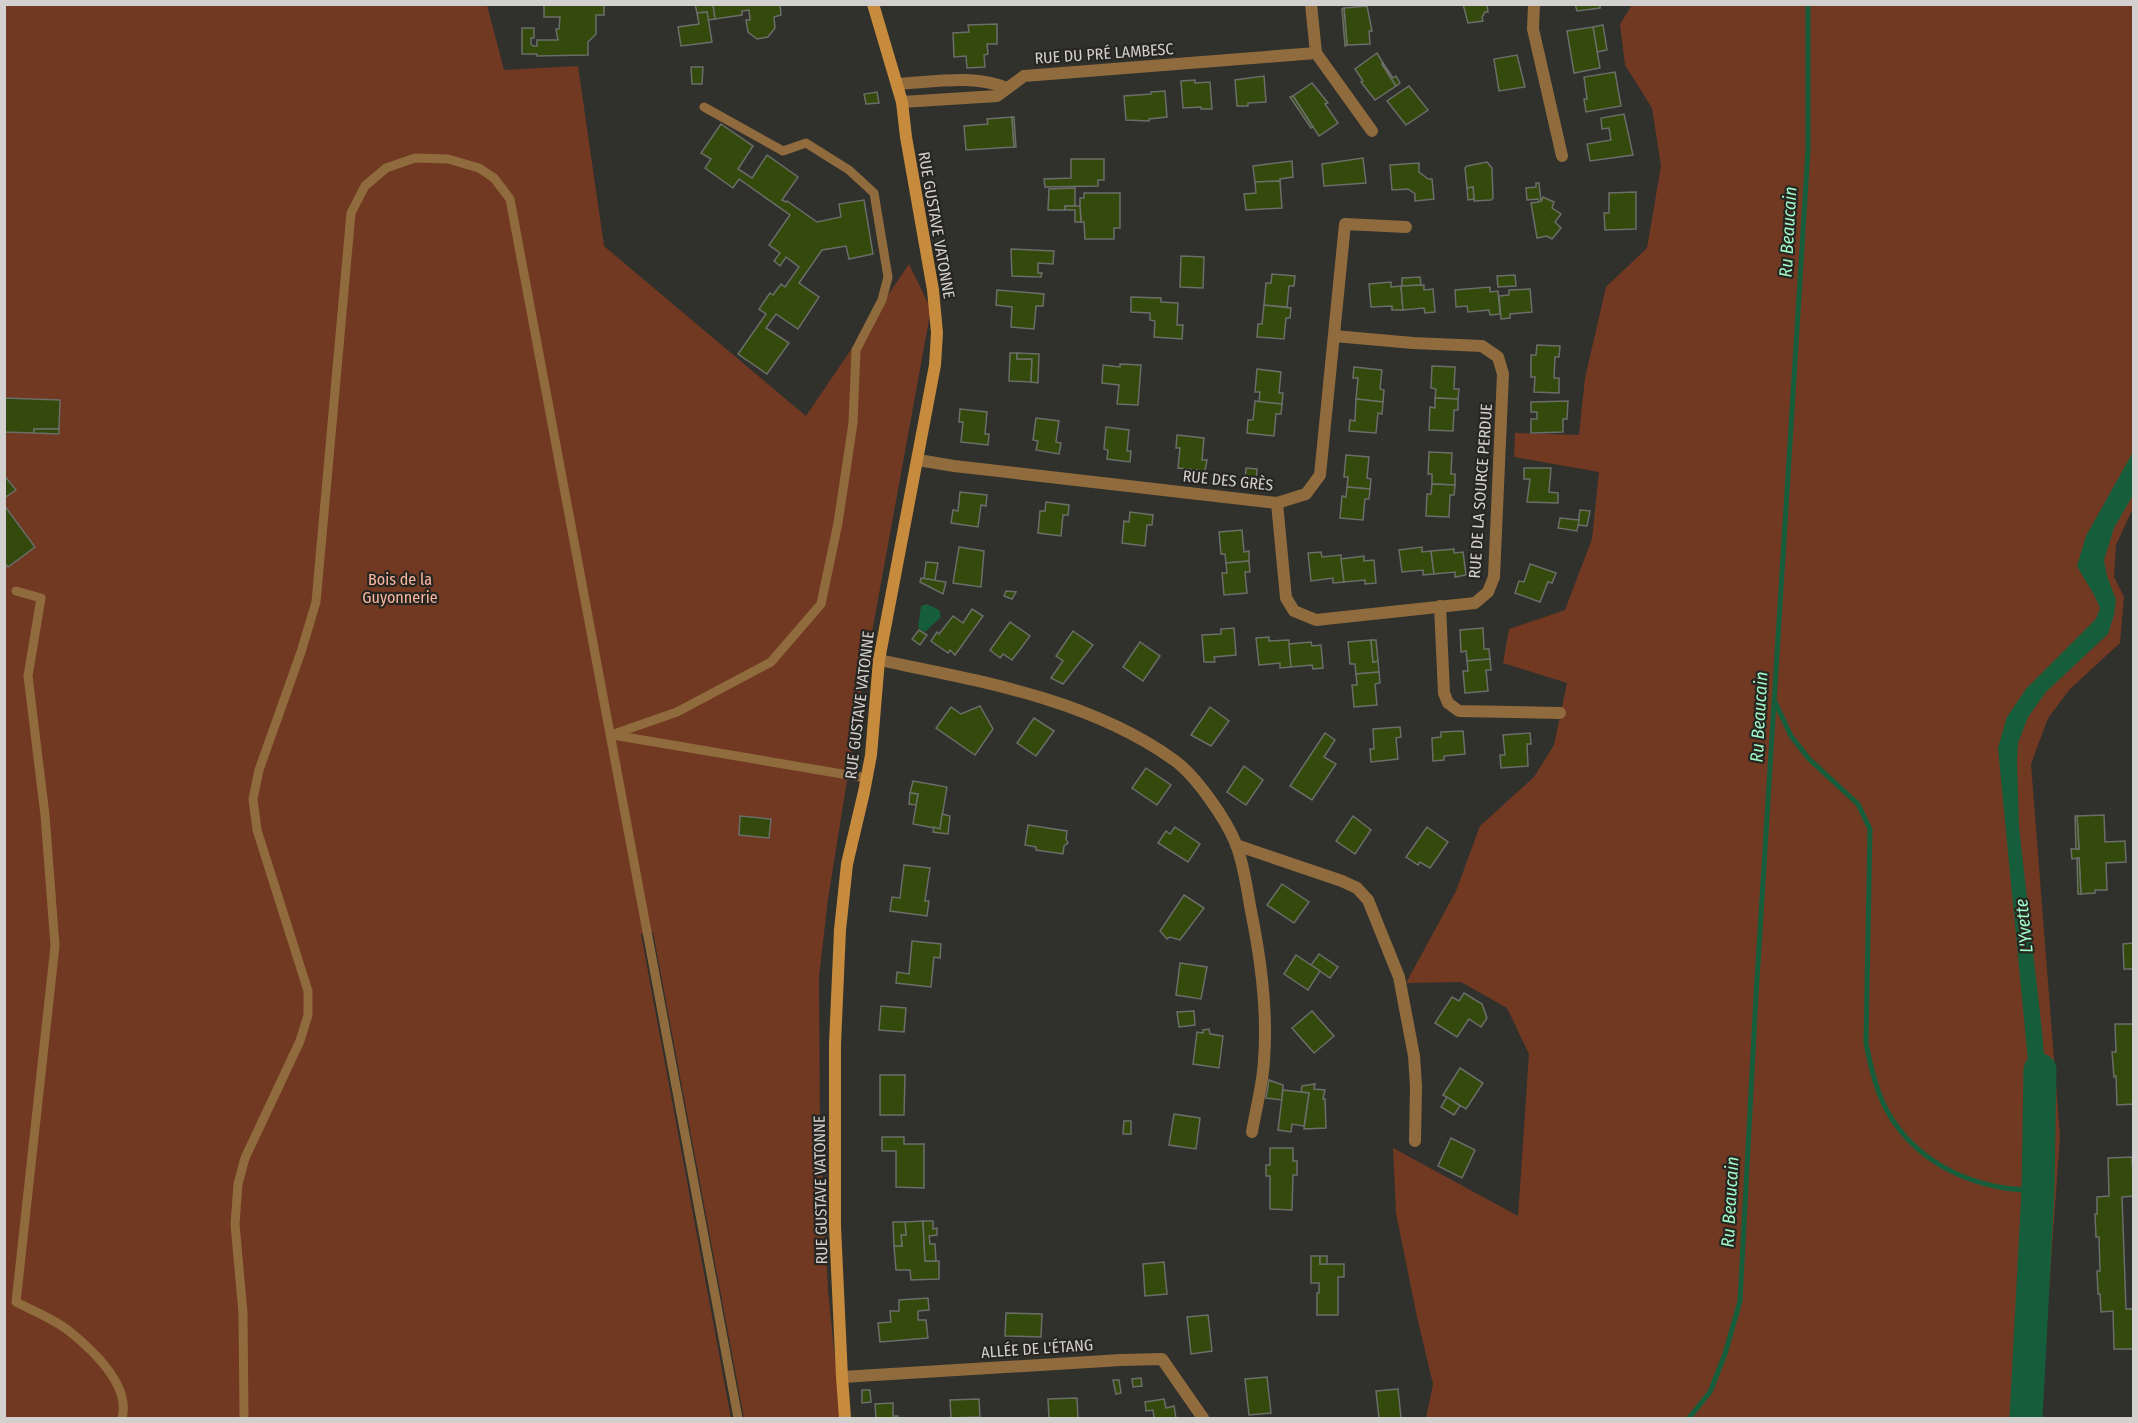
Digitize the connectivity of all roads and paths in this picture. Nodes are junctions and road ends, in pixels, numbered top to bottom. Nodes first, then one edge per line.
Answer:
1 (873, 4) edge
2 (1311, 4) edge
3 (1534, 4) edge
4 (1316, 53) junction
5 (898, 84) junction
6 (1007, 88) junction
7 (902, 102) junction
8 (704, 107) dead end
9 (1372, 131) dead end
10 (1562, 156) dead end
11 (1406, 227) dead end
12 (1334, 336) junction
13 (918, 460) junction
14 (1277, 503) junction
15 (16, 591) dead end
16 (1440, 606) junction
17 (879, 660) junction
18 (1560, 713) dead end
19 (611, 735) junction
20 (866, 778) junction
21 (1236, 845) junction
22 (1252, 1132) dead end
23 (1415, 1141) dead end
24 (842, 1377) junction
25 (122, 1419) edge
26 (244, 1419) edge
27 (738, 1419) edge
28 (845, 1419) edge
29 (1203, 1419) edge

1 - 5 street, RUE GUSTAVE VATONNE
2 - 4 street
3 - 10 street
4 - 6 street, RUE DU PRÉ LAMBESC
4 - 9 street
5 - 6 street
5 - 7 street, RUE GUSTAVE VATONNE
6 - 7 street, RUE DU PRÉ LAMBESC
7 - 13 street, RUE GUSTAVE VATONNE
8 - 19 lane
11 - 12 street, RUE DES GRÈS
12 - 14 street, RUE DES GRÈS
12 - 16 street, RUE DE LA SOURCE PERDUE
13 - 14 street, RUE DES GRÈS
13 - 17 street, RUE GUSTAVE VATONNE
14 - 16 street, RUE DE LA SOURCE PERDUE
15 - 25 lane
16 - 18 street
17 - 20 street, RUE GUSTAVE VATONNE
17 - 21 street
19 - 20 lane
19 - 26 lane
19 - 27 lane
20 - 24 street, RUE GUSTAVE VATONNE
21 - 22 street
21 - 23 street
24 - 28 street, RUE GUSTAVE VATONNE
24 - 29 street, ALLÉE DE L'ÉTANG

